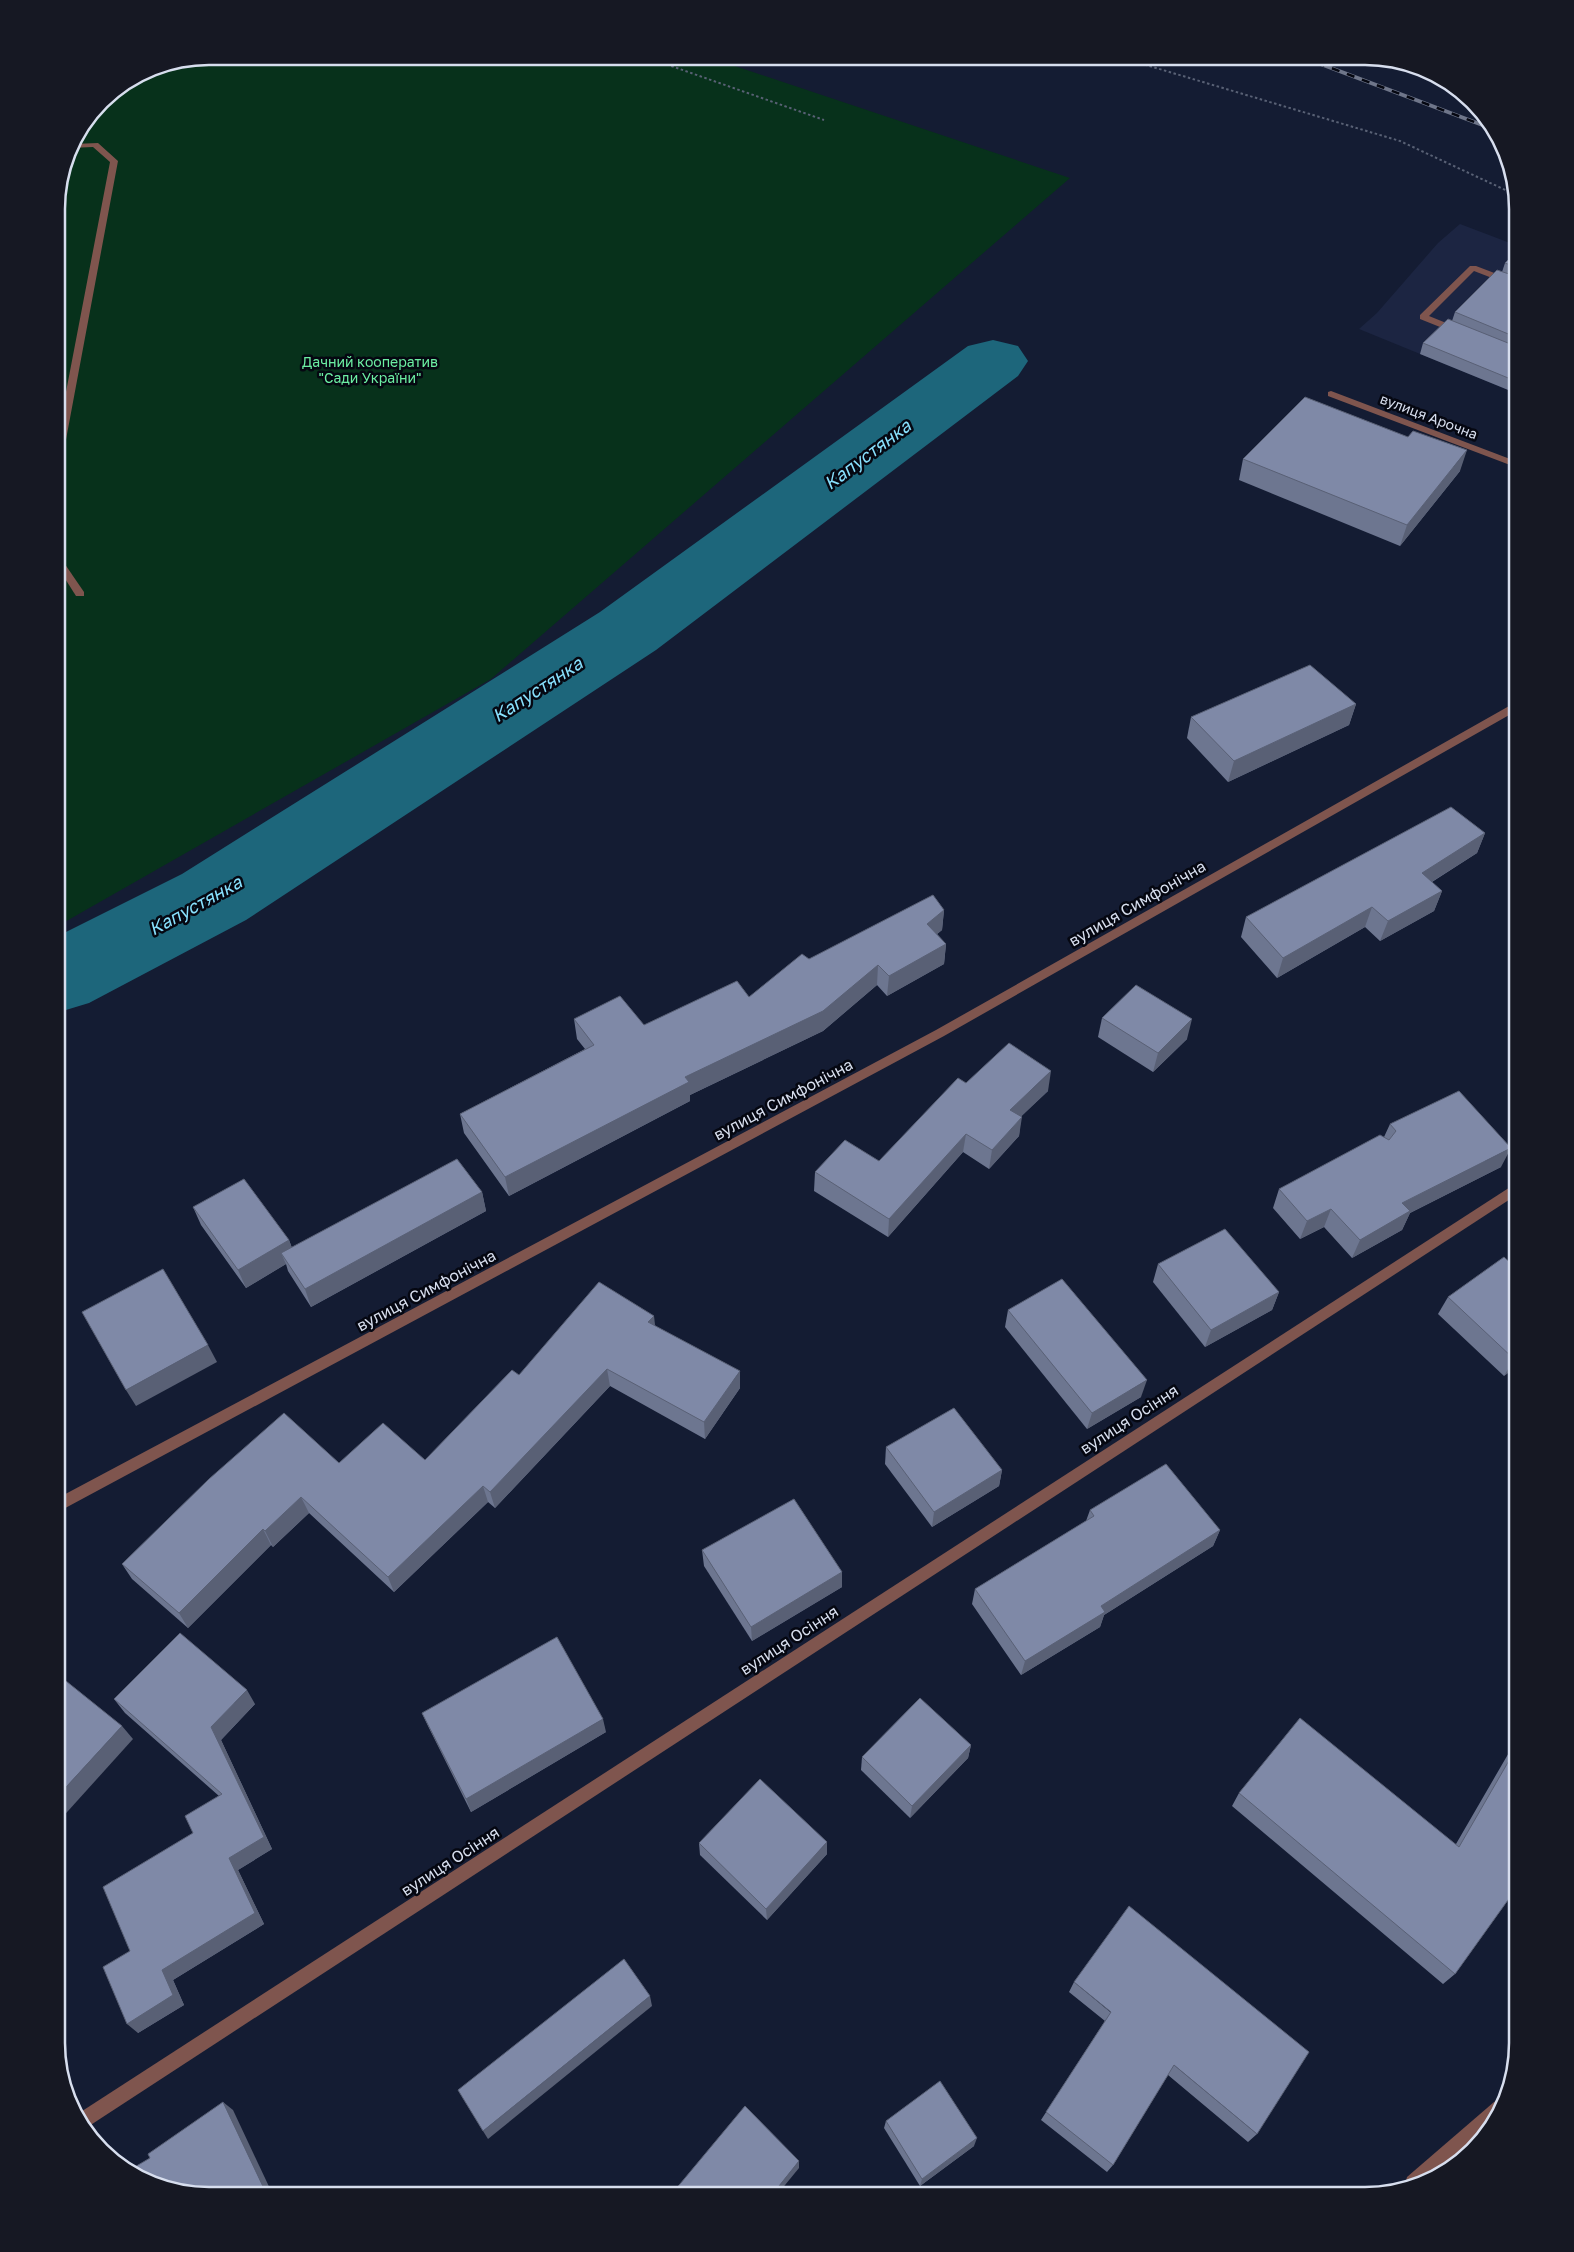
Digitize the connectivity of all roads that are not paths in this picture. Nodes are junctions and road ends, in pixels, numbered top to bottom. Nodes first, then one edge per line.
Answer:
1 (80, 146) edge
2 (1509, 282) edge
3 (1466, 334) edge
4 (1331, 394) dead end
5 (65, 414) edge
6 (1509, 462) edge
7 (65, 572) edge
8 (80, 594) dead end
9 (1509, 711) edge
10 (1509, 1193) edge
11 (65, 1502) edge
12 (86, 2118) edge
13 (1487, 2119) edge
14 (1422, 2175) edge

1 - 5 street
2 - 3 street
4 - 6 street, вулиця Арочна
7 - 8 street
9 - 11 street, вулиця Симфонічна
10 - 12 street, вулиця Осіння
13 - 14 street

